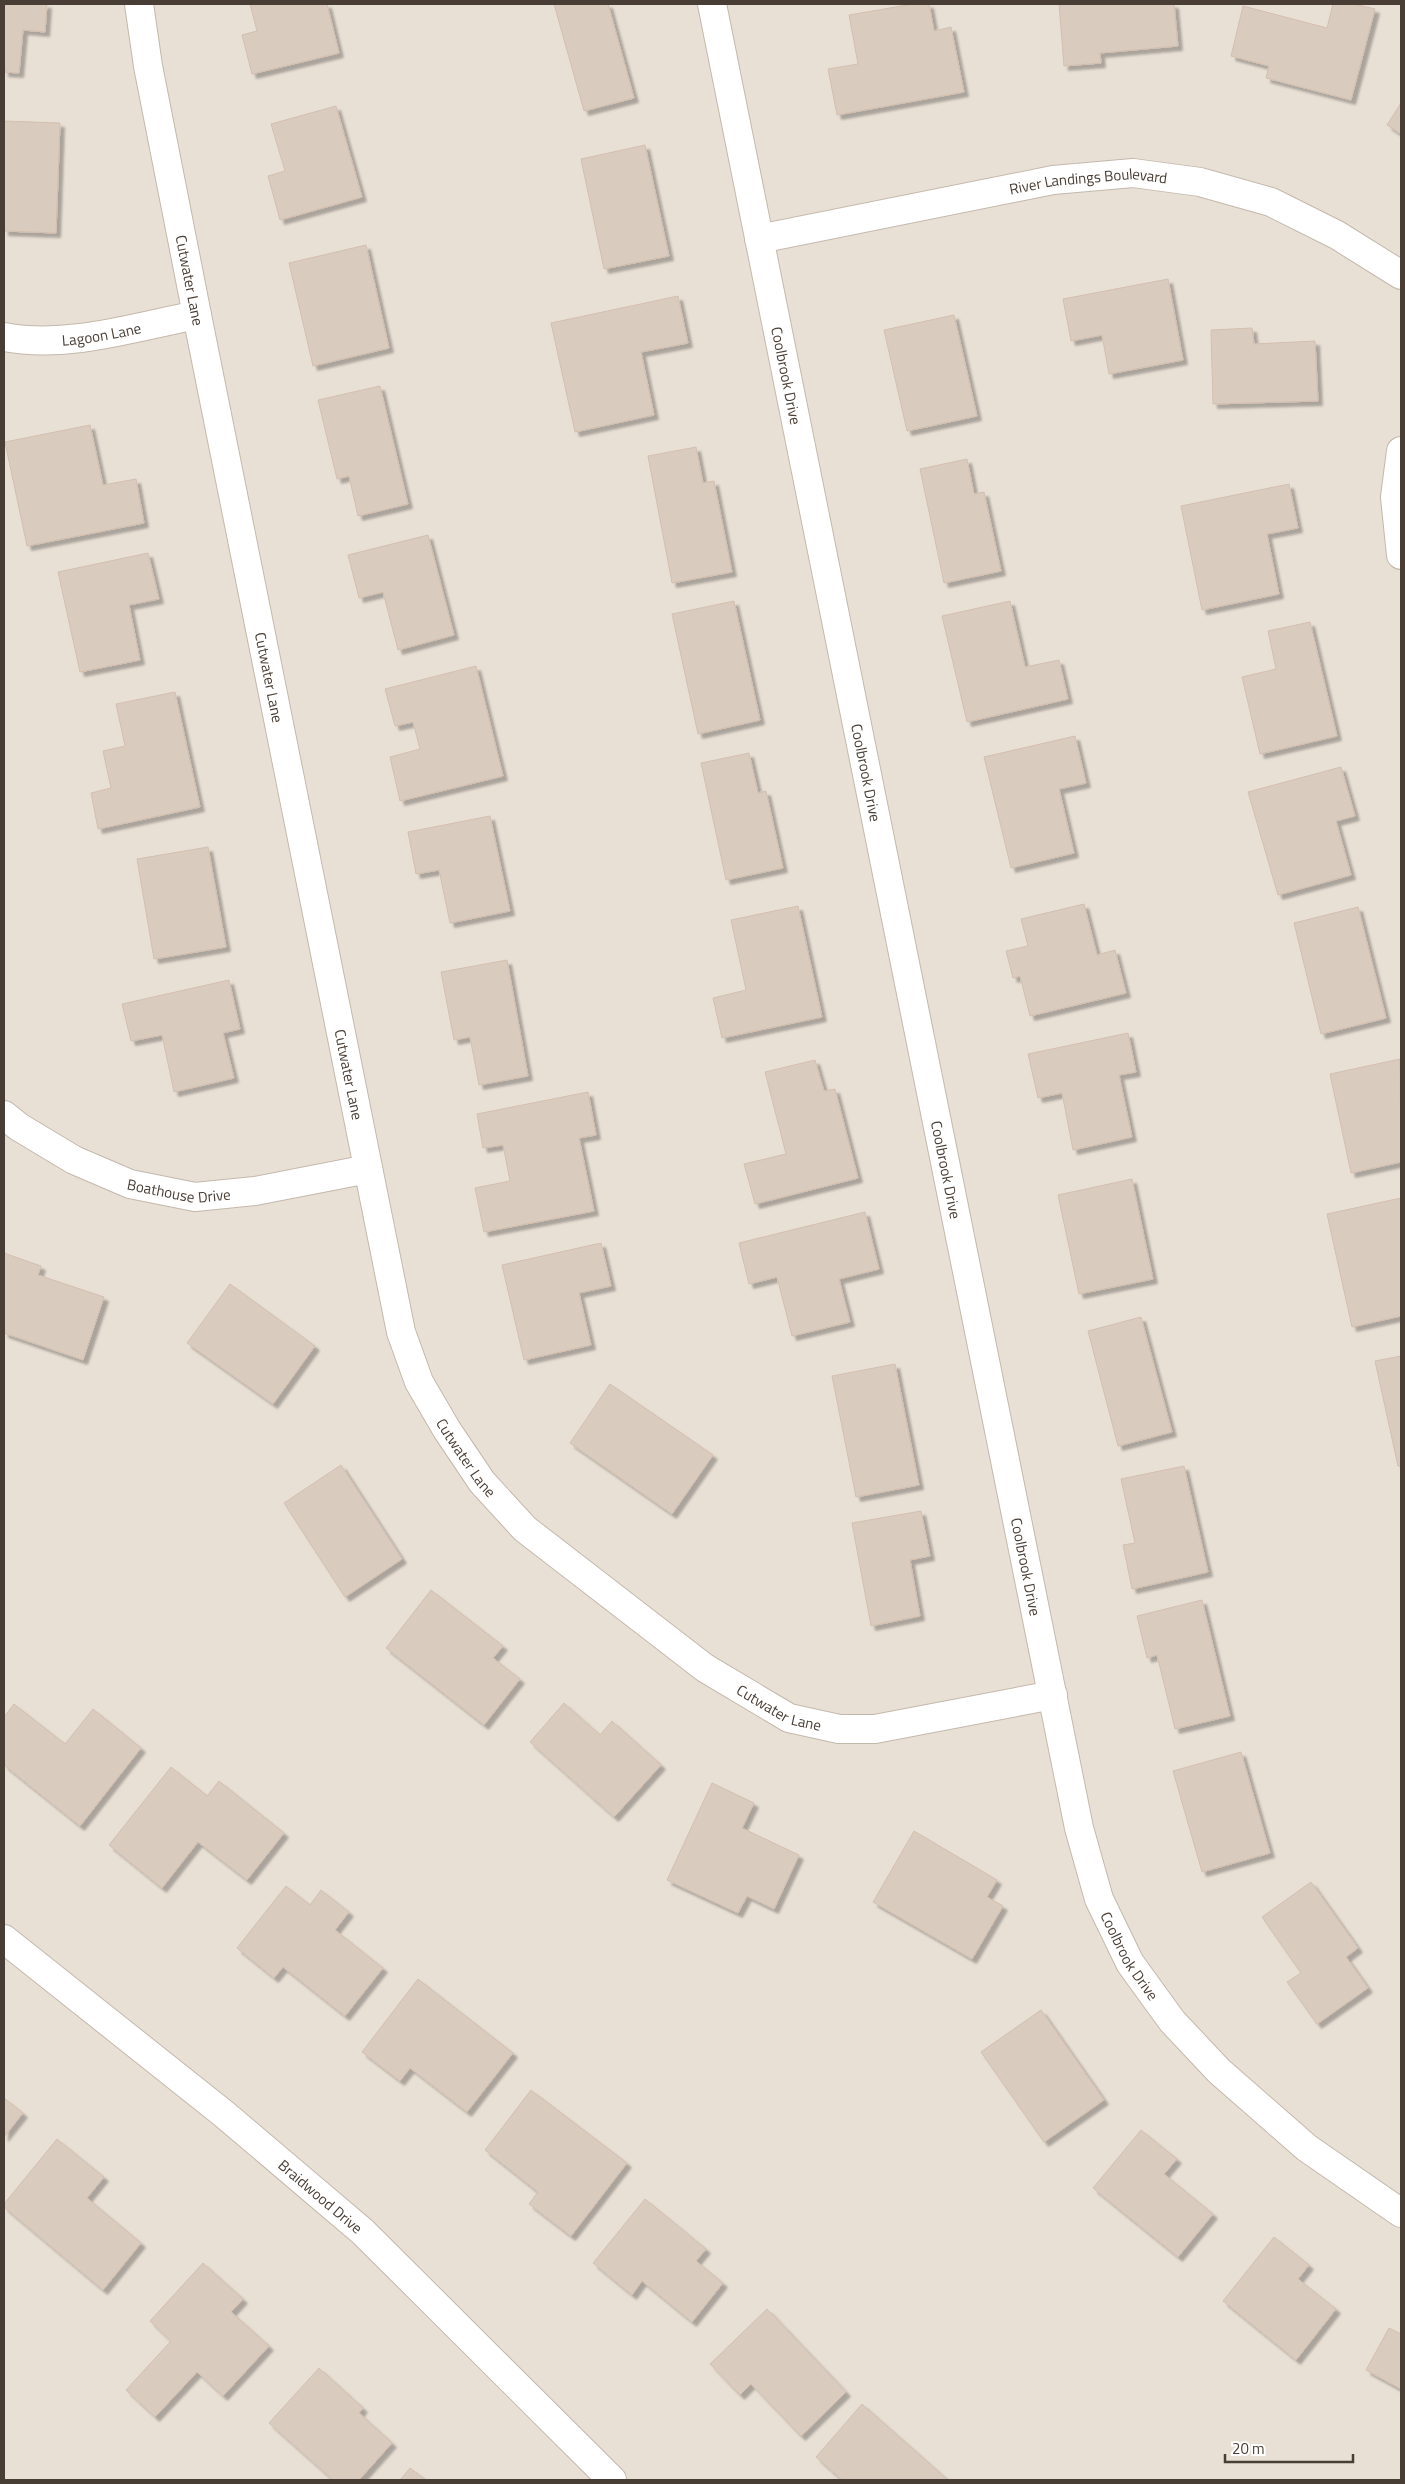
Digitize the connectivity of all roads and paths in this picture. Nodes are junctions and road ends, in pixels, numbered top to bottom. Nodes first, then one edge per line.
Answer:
1 (138, 4) edge
2 (712, 4) edge
3 (759, 239) junction
4 (1401, 275) edge
5 (197, 315) junction
6 (4, 337) edge
7 (1401, 451) edge
8 (1401, 554) edge
9 (4, 1115) edge
10 (368, 1169) junction
11 (1052, 1695) junction
12 (4, 1939) edge
13 (1401, 2214) edge
14 (612, 2480) edge

1 - 5 street, Cutwater Lane
2 - 3 street, Coolbrook Drive
3 - 4 street, River Landings Boulevard
3 - 11 street, Coolbrook Drive
5 - 6 street, Lagoon Lane
5 - 10 street, Cutwater Lane
7 - 8 street
9 - 10 street, Boathouse Drive
10 - 11 street, Cutwater Lane
11 - 13 street, Coolbrook Drive
12 - 14 street, Braidwood Drive

